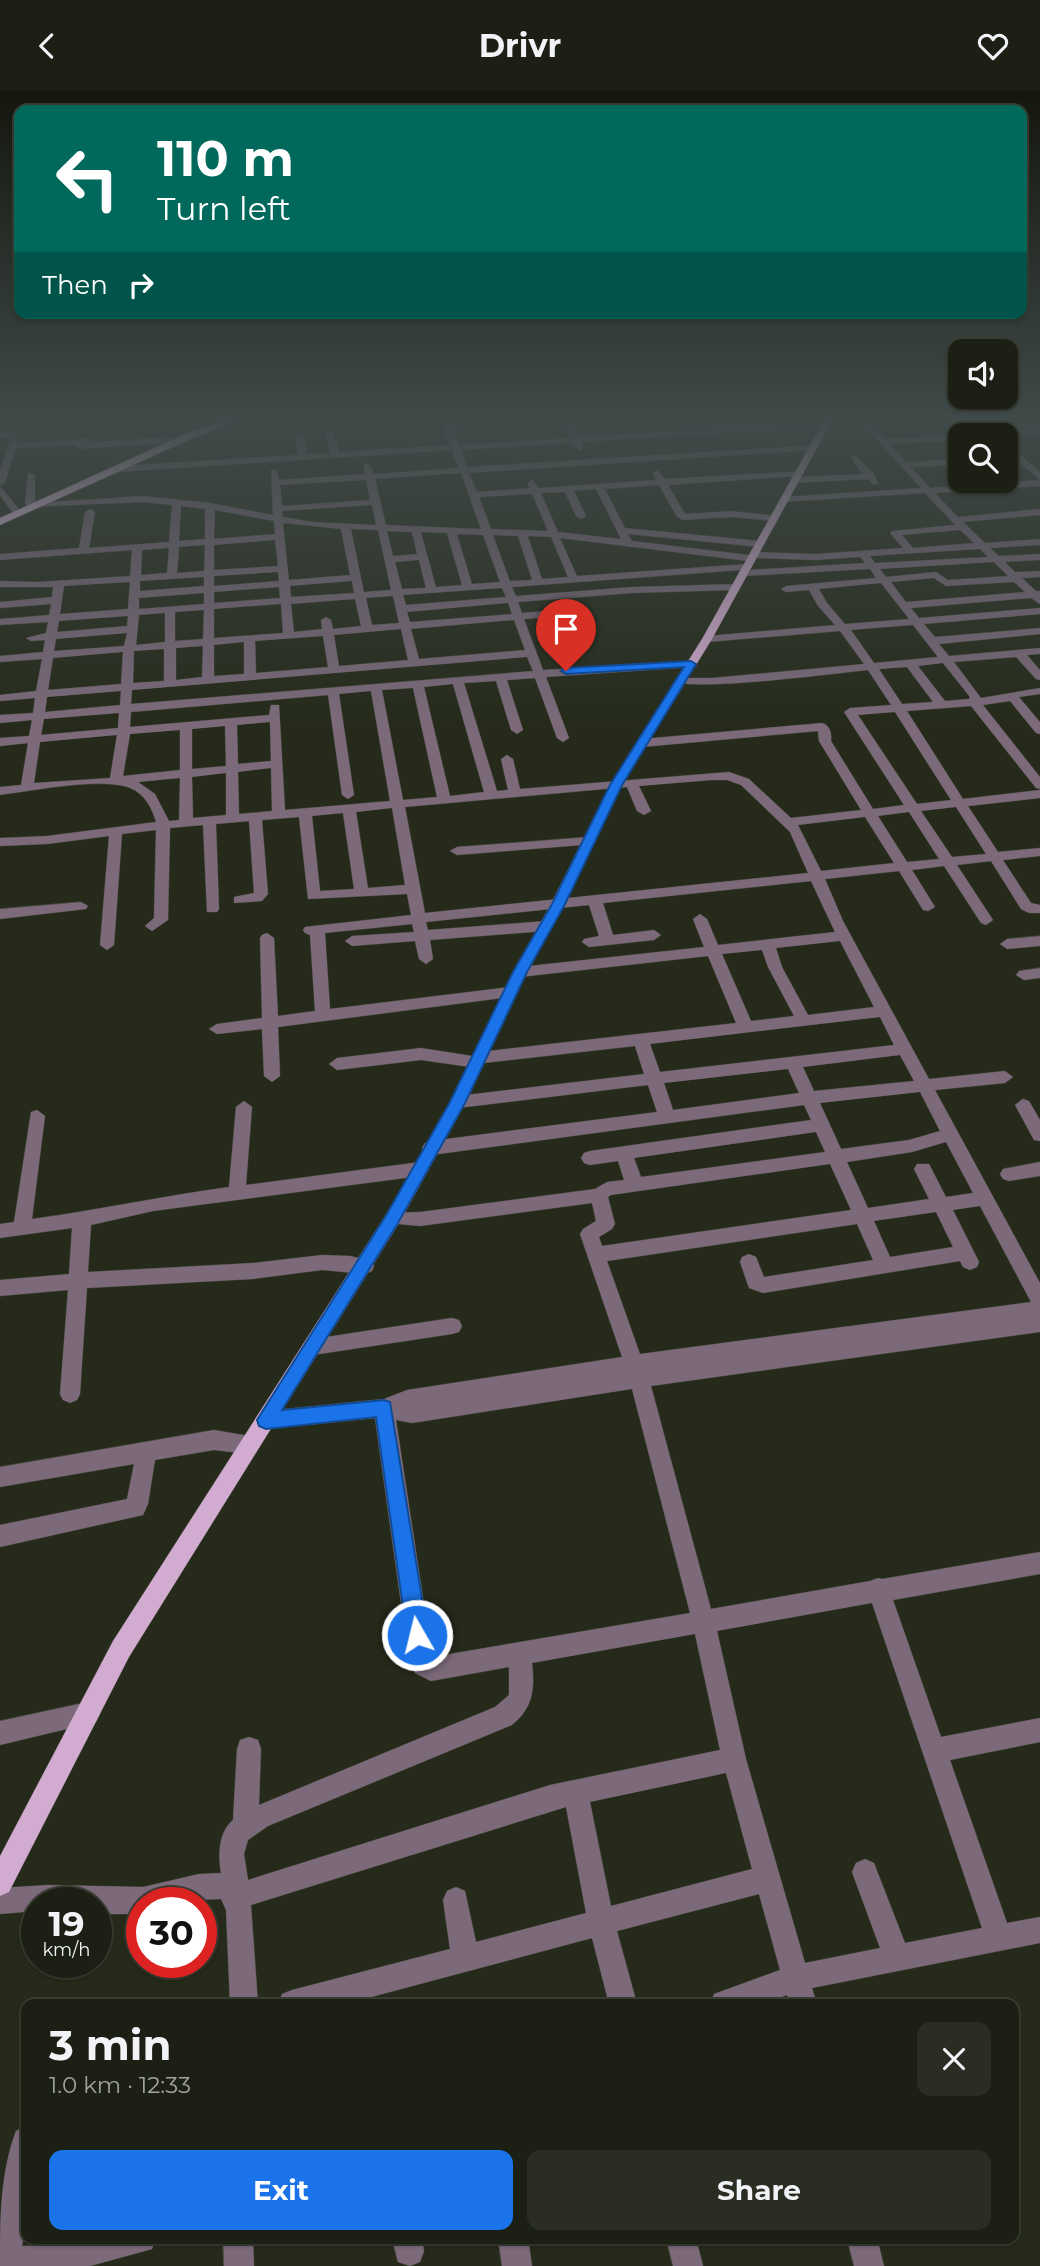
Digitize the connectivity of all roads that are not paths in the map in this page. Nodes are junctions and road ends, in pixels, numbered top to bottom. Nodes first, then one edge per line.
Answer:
1 (89, 520) edge
2 (175, 520) edge
3 (210, 520) edge
4 (244, 520) edge
5 (278, 520) edge
6 (314, 520) edge
7 (346, 520) edge
8 (379, 520) edge
9 (482, 520) edge
10 (549, 520) edge
11 (617, 520) edge
12 (683, 520) edge
13 (773, 520) edge
14 (958, 520) edge
15 (978, 520) edge
16 (960, 523) junction
17 (346, 526) junction
18 (381, 528) junction
19 (622, 529) junction
20 (416, 530) junction
21 (451, 531) junction
22 (486, 533) junction
23 (522, 534) junction
24 (555, 535) junction
25 (279, 537) junction
26 (627, 541) junction
27 (209, 542) junction
28 (1040, 542) edge
29 (173, 544) junction
30 (244, 546) junction
31 (986, 546) junction
32 (137, 547) junction
33 (910, 550) junction
34 (84, 551) junction
35 (863, 554) junction
36 (0, 557) edge
37 (423, 557) junction
38 (1040, 557) edge
39 (388, 559) junction
40 (998, 559) junction
41 (748, 564) junction
42 (873, 566) junction
43 (281, 569) junction
44 (209, 573) junction
45 (1040, 574) edge
46 (172, 576) junction
47 (1016, 577) junction
48 (356, 578) junction
49 (573, 578) junction
50 (134, 579) junction
51 (538, 580) junction
52 (884, 580) junction
53 (505, 583) junction
54 (0, 584) edge
55 (59, 584) junction
56 (283, 584) junction
57 (467, 586) junction
58 (813, 587) junction
59 (210, 589) junction
60 (431, 589) junction
61 (786, 589) dead end
62 (396, 591) junction
63 (360, 594) junction
64 (133, 595) junction
65 (1038, 596) edge
66 (56, 600) junction
67 (285, 600) junction
68 (511, 600) junction
69 (0, 605) edge
70 (903, 605) junction
71 (210, 606) junction
72 (170, 609) junction
73 (400, 609) junction
74 (1040, 611) edge
75 (133, 612) junction
76 (575, 612) dead end
77 (517, 617) junction
78 (55, 618) junction
79 (0, 622) edge
80 (917, 623) junction
81 (405, 625) junction
82 (327, 626) junction
83 (133, 629) junction
84 (367, 629) junction
85 (842, 629) junction
86 (1040, 631) edge
87 (52, 636) junction
88 (289, 636) junction
89 (31, 638) dead end
90 (248, 639) junction
91 (707, 639) junction
92 (932, 641) junction
93 (210, 642) junction
94 (170, 645) junction
95 (129, 649) junction
96 (1040, 651) edge
97 (530, 653) junction
98 (1019, 653) junction
99 (50, 655) junction
100 (0, 659) edge
101 (947, 659) junction
102 (909, 662) junction
103 (414, 663) junction
104 (691, 664) junction
105 (869, 665) junction
106 (334, 671) junction
107 (538, 674) junction
108 (500, 677) junction
109 (1040, 677) edge
110 (250, 678) junction
111 (208, 681) junction
112 (458, 681) junction
113 (681, 681) junction
114 (170, 684) junction
115 (418, 684) junction
116 (127, 688) junction
117 (376, 688) junction
118 (333, 691) junction
119 (1040, 691) edge
120 (42, 695) junction
121 (274, 697) junction
122 (1012, 697) junction
123 (0, 698) edge
124 (974, 702) junction
125 (941, 704) junction
126 (898, 708) junction
127 (125, 709) junction
128 (39, 716) junction
129 (275, 717) junction
130 (0, 719) edge
131 (231, 722) junction
132 (186, 727) junction
133 (517, 730) dead end
134 (1040, 730) edge
135 (124, 731) junction
136 (563, 738) dead end
137 (35, 739) junction
138 (0, 742) edge
139 (642, 743) junction
140 (507, 759) dead end
141 (277, 764) junction
142 (231, 768) junction
143 (186, 773) junction
144 (116, 781) junction
145 (624, 784) junction
146 (1040, 785) edge
147 (27, 788) junction
148 (0, 791) edge
149 (515, 793) junction
150 (491, 794) junction
151 (1040, 794) edge
152 (444, 798) junction
153 (349, 801) junction
154 (396, 802) junction
155 (957, 802) junction
156 (913, 808) junction
157 (305, 811) junction
158 (645, 811) dead end
159 (279, 814) junction
160 (868, 814) junction
161 (255, 816) junction
162 (233, 818) junction
163 (209, 821) junction
164 (789, 822) junction
165 (186, 823) junction
166 (163, 825) junction
167 (117, 830) junction
168 (589, 841) junction
169 (0, 842) edge
170 (457, 851) dead end
171 (1040, 852) edge
172 (994, 857) junction
173 (949, 862) junction
174 (903, 868) junction
175 (819, 878) junction
176 (412, 889) junction
177 (362, 893) junction
178 (239, 900) dead end
179 (595, 900) junction
180 (558, 904) junction
181 (81, 906) dead end
182 (928, 907) dead end
183 (212, 909) dead end
184 (1040, 909) edge
185 (0, 914) edge
186 (418, 918) junction
187 (700, 919) dead end
188 (986, 921) dead end
189 (152, 926) dead end
190 (546, 926) junction
191 (421, 935) junction
192 (654, 935) dead end
193 (844, 936) junction
194 (267, 938) dead end
195 (607, 940) junction
196 (352, 941) dead end
197 (1040, 941) edge
198 (589, 942) dead end
199 (1007, 944) dead end
200 (107, 945) dead end
201 (768, 945) junction
202 (713, 951) junction
203 (426, 958) dead end
204 (520, 972) junction
205 (1040, 973) edge
206 (1024, 975) dead end
207 (510, 992) junction
208 (885, 1011) junction
209 (323, 1016) junction
210 (804, 1021) junction
211 (270, 1022) junction
212 (746, 1027) junction
213 (217, 1029) dead end
214 (641, 1040) junction
215 (905, 1049) junction
216 (478, 1060) junction
217 (793, 1062) junction
218 (337, 1064) dead end
219 (272, 1076) dead end
220 (1005, 1077) dead end
221 (654, 1079) junction
222 (926, 1086) junction
223 (809, 1098) junction
224 (458, 1103) junction
225 (1023, 1105) dead end
226 (243, 1107) dead end
227 (37, 1116) dead end
228 (667, 1117) junction
229 (822, 1125) junction
230 (951, 1135) junction
231 (1040, 1135) edge
232 (431, 1148) junction
233 (624, 1153) junction
234 (590, 1158) dead end
235 (836, 1159) junction
236 (420, 1169) junction
237 (923, 1169) dead end
238 (1040, 1170) edge
239 (1009, 1174) dead end
240 (635, 1185) junction
241 (237, 1193) junction
242 (599, 1195) junction
243 (984, 1198) junction
244 (941, 1204) junction
245 (862, 1215) junction
246 (82, 1219) junction
247 (393, 1219) junction
248 (22, 1229) junction
249 (0, 1231) edge
250 (595, 1255) junction
251 (749, 1262) dead end
252 (365, 1266) junction
253 (885, 1266) junction
254 (77, 1280) junction
255 (0, 1288) edge
256 (1040, 1301) edge
257 (1040, 1309) edge
258 (1040, 1324) edge
259 (452, 1326) dead end
260 (313, 1346) junction
261 (636, 1371) junction
262 (70, 1394) dead end
263 (384, 1408) junction
264 (266, 1420) junction
265 (248, 1444) junction
266 (146, 1451) junction
267 (0, 1477) edge
268 (0, 1536) edge
269 (1040, 1563) edge
270 (878, 1589) junction
271 (703, 1620) junction
272 (520, 1655) junction
273 (88, 1713) junction
274 (1040, 1730) edge
275 (0, 1733) edge
276 (249, 1749) dead end
277 (935, 1751) junction
278 (734, 1759) junction
279 (576, 1794) junction
280 (245, 1825) junction
281 (865, 1872) dead end
282 (769, 1878) junction
283 (0, 1883) edge
284 (236, 1897) junction
285 (456, 1900) dead end
286 (0, 1901) edge
287 (601, 1921) junction
288 (1040, 1930) edge
289 (999, 1939) junction
290 (465, 1958) junction
291 (897, 1959) junction
292 (800, 1991) edge
293 (244, 1999) edge
294 (311, 1999) edge
295 (622, 1999) edge
296 (753, 1999) edge
297 (21, 2166) edge
298 (117, 2244) edge
299 (238, 2244) edge
300 (514, 2244) edge
301 (682, 2244) edge
302 (864, 2244) edge
303 (2, 2263) edge
304 (239, 2266) edge
305 (517, 2266) edge
306 (688, 2266) edge
307 (869, 2266) edge

1 - 34 street
2 - 29 street
3 - 27 street
4 - 30 street
5 - 25 street
6 - 17 street
7 - 17 street
8 - 18 street
9 - 22 street
10 - 24 street
11 - 19 street
12 - 19 street
13 - 41 main road
14 - 16 street
15 - 16 street
16 - 31 street
16 - 33 street
17 - 18 street
17 - 48 street
18 - 20 street
18 - 39 street
19 - 26 street
19 - 41 street
20 - 21 street
20 - 37 street
21 - 22 street
21 - 57 street
22 - 23 street
22 - 53 street
23 - 24 street
23 - 51 street
24 - 26 street
24 - 49 street
25 - 30 street
25 - 43 street
26 - 41 street
27 - 29 street
27 - 30 street
27 - 44 street
28 - 31 street
29 - 32 street
29 - 46 street
30 - 43 street
30 - 44 street
31 - 33 street
31 - 40 street
32 - 34 street
32 - 50 street
33 - 35 street
34 - 36 street
35 - 41 street
35 - 42 street
37 - 39 street
37 - 60 street
38 - 40 street
39 - 62 street
40 - 42 street
40 - 47 street
41 - 42 street
41 - 49 street
41 - 68 street
41 - 91 main road
42 - 52 street
43 - 56 street
44 - 46 street
44 - 59 street
45 - 47 street
46 - 50 street
47 - 52 street
47 - 65 street
48 - 56 street
48 - 63 street
49 - 51 street
50 - 55 street
50 - 64 street
51 - 53 street
52 - 58 street
52 - 70 street
53 - 57 street
53 - 68 street
54 - 55 street
55 - 66 street
56 - 59 street
56 - 67 street
57 - 60 street
58 - 61 street
58 - 85 street
59 - 64 street
59 - 71 street
60 - 62 street
62 - 63 street
62 - 73 street
63 - 67 street
63 - 84 street
64 - 75 street
65 - 70 street
66 - 69 street
66 - 78 street
67 - 71 street
67 - 88 street
68 - 73 street
68 - 77 street
70 - 80 street
71 - 72 street
71 - 93 street
72 - 75 street
72 - 94 street
73 - 81 street
74 - 80 street
75 - 78 street
75 - 83 street
76 - 77 street
77 - 81 street
77 - 97 street
78 - 79 street
78 - 87 street
80 - 85 street
80 - 92 street
81 - 84 street
81 - 103 street
82 - 84 street
82 - 88 street
82 - 106 street
83 - 87 street
83 - 95 street
85 - 91 street
85 - 105 street
86 - 92 street
87 - 89 street
87 - 99 street
88 - 90 street
90 - 93 street
90 - 110 street
91 - 104 main road
92 - 101 street
93 - 94 street
93 - 111 street
94 - 95 street
94 - 114 street
95 - 99 street
95 - 116 street
96 - 98 street
97 - 103 street
97 - 107 street
98 - 101 street
98 - 109 street
99 - 100 street
99 - 120 street
101 - 102 street
101 - 124 street
102 - 105 street
102 - 125 street
103 - 106 street
104 - 107 street
104 - 113 main road
105 - 113 street
105 - 126 street
106 - 110 street
107 - 108 street
107 - 136 street
108 - 112 street
108 - 133 street
110 - 111 street
111 - 114 street
112 - 115 street
112 - 150 street
113 - 139 main road
114 - 116 street
115 - 117 street
115 - 152 street
116 - 120 street
116 - 127 street
117 - 118 street
117 - 154 street
118 - 121 street
118 - 153 street
119 - 122 street
120 - 123 street
120 - 128 street
121 - 127 street
121 - 129 street
122 - 124 street
122 - 134 street
124 - 125 street
124 - 146 street
125 - 126 street
126 - 155 street
126 - 156 street
127 - 128 street
127 - 135 street
128 - 130 street
128 - 137 street
129 - 131 street
129 - 141 street
131 - 132 street
131 - 142 street
132 - 135 street
132 - 143 street
135 - 137 street
135 - 144 street
137 - 138 street
137 - 147 street
139 - 145 main road
139 - 160 street
140 - 149 street
141 - 142 street
141 - 159 street
142 - 143 street
142 - 162 street
143 - 144 street
143 - 165 street
144 - 147 street
144 - 166 street
145 - 149 street
145 - 158 street
145 - 164 street
145 - 168 main road
147 - 148 street
149 - 150 street
150 - 152 street
151 - 155 street
152 - 154 street
153 - 154 street
153 - 157 street
153 - 177 street
154 - 176 street
155 - 156 street
155 - 172 street
156 - 160 street
156 - 173 street
157 - 159 street
157 - 177 street
159 - 161 street
160 - 164 street
160 - 174 street
161 - 162 street
161 - 178 street
162 - 163 street
163 - 165 street
163 - 183 street
164 - 175 street
165 - 166 street
166 - 167 street
166 - 189 street
167 - 169 street
167 - 200 street
168 - 170 street
168 - 180 main road
171 - 172 street
172 - 173 street
172 - 184 street
173 - 174 street
173 - 188 street
174 - 175 street
174 - 182 street
175 - 179 street
175 - 193 street
176 - 177 street
176 - 186 street
179 - 180 street
179 - 195 street
180 - 186 street
180 - 190 main road
181 - 185 street
186 - 191 street
186 - 209 street
187 - 202 street
190 - 191 street
190 - 204 main road
191 - 196 street
191 - 203 street
192 - 195 street
193 - 201 street
193 - 208 street
194 - 211 street
195 - 198 street
197 - 199 street
201 - 202 street
201 - 210 street
202 - 204 street
202 - 212 street
204 - 207 main road
205 - 206 street
207 - 209 street
207 - 216 main road
208 - 210 street
208 - 215 street
209 - 211 street
210 - 212 street
211 - 213 street
211 - 219 street
212 - 214 street
214 - 216 street
214 - 221 street
215 - 217 street
215 - 222 street
216 - 218 street
216 - 224 main road
217 - 221 street
217 - 223 street
220 - 222 street
221 - 224 street
221 - 228 street
222 - 223 street
222 - 230 street
223 - 228 street
223 - 229 street
224 - 232 main road
225 - 231 street
226 - 241 street
227 - 248 street
228 - 232 street
229 - 233 street
229 - 235 street
230 - 235 street
230 - 243 street
232 - 236 main road
233 - 234 street
233 - 240 street
235 - 240 street
235 - 245 street
236 - 241 street
236 - 247 main road
237 - 244 street
238 - 239 street
240 - 242 street
241 - 246 street
242 - 247 street
242 - 250 street
243 - 244 street
243 - 256 street
244 - 245 street
244 - 253 street
245 - 250 street
245 - 253 street
246 - 248 street
246 - 254 street
247 - 252 main road
248 - 249 street
250 - 261 street
251 - 253 street
252 - 254 street
252 - 260 main road
254 - 255 street
254 - 262 street
257 - 261 street
258 - 261 street
259 - 260 street
260 - 264 main road
261 - 263 street
261 - 271 street
263 - 264 street
263 - 272 street
264 - 265 main road
265 - 266 street
265 - 273 main road
266 - 267 street
266 - 268 street
269 - 270 street
270 - 271 street
270 - 277 street
271 - 272 street
271 - 278 street
272 - 280 street
273 - 275 street
273 - 283 main road
274 - 277 street
276 - 280 street
277 - 289 street
278 - 279 street
278 - 282 street
279 - 284 street
279 - 287 street
280 - 284 street
281 - 291 street
282 - 287 street
282 - 292 street
284 - 286 street
284 - 293 street
285 - 290 street
287 - 290 street
287 - 295 street
288 - 289 street
289 - 291 street
290 - 294 street
291 - 292 street
292 - 296 street
297 - 303 street
298 - 303 street
299 - 304 street
300 - 305 street
301 - 306 street
302 - 307 street

